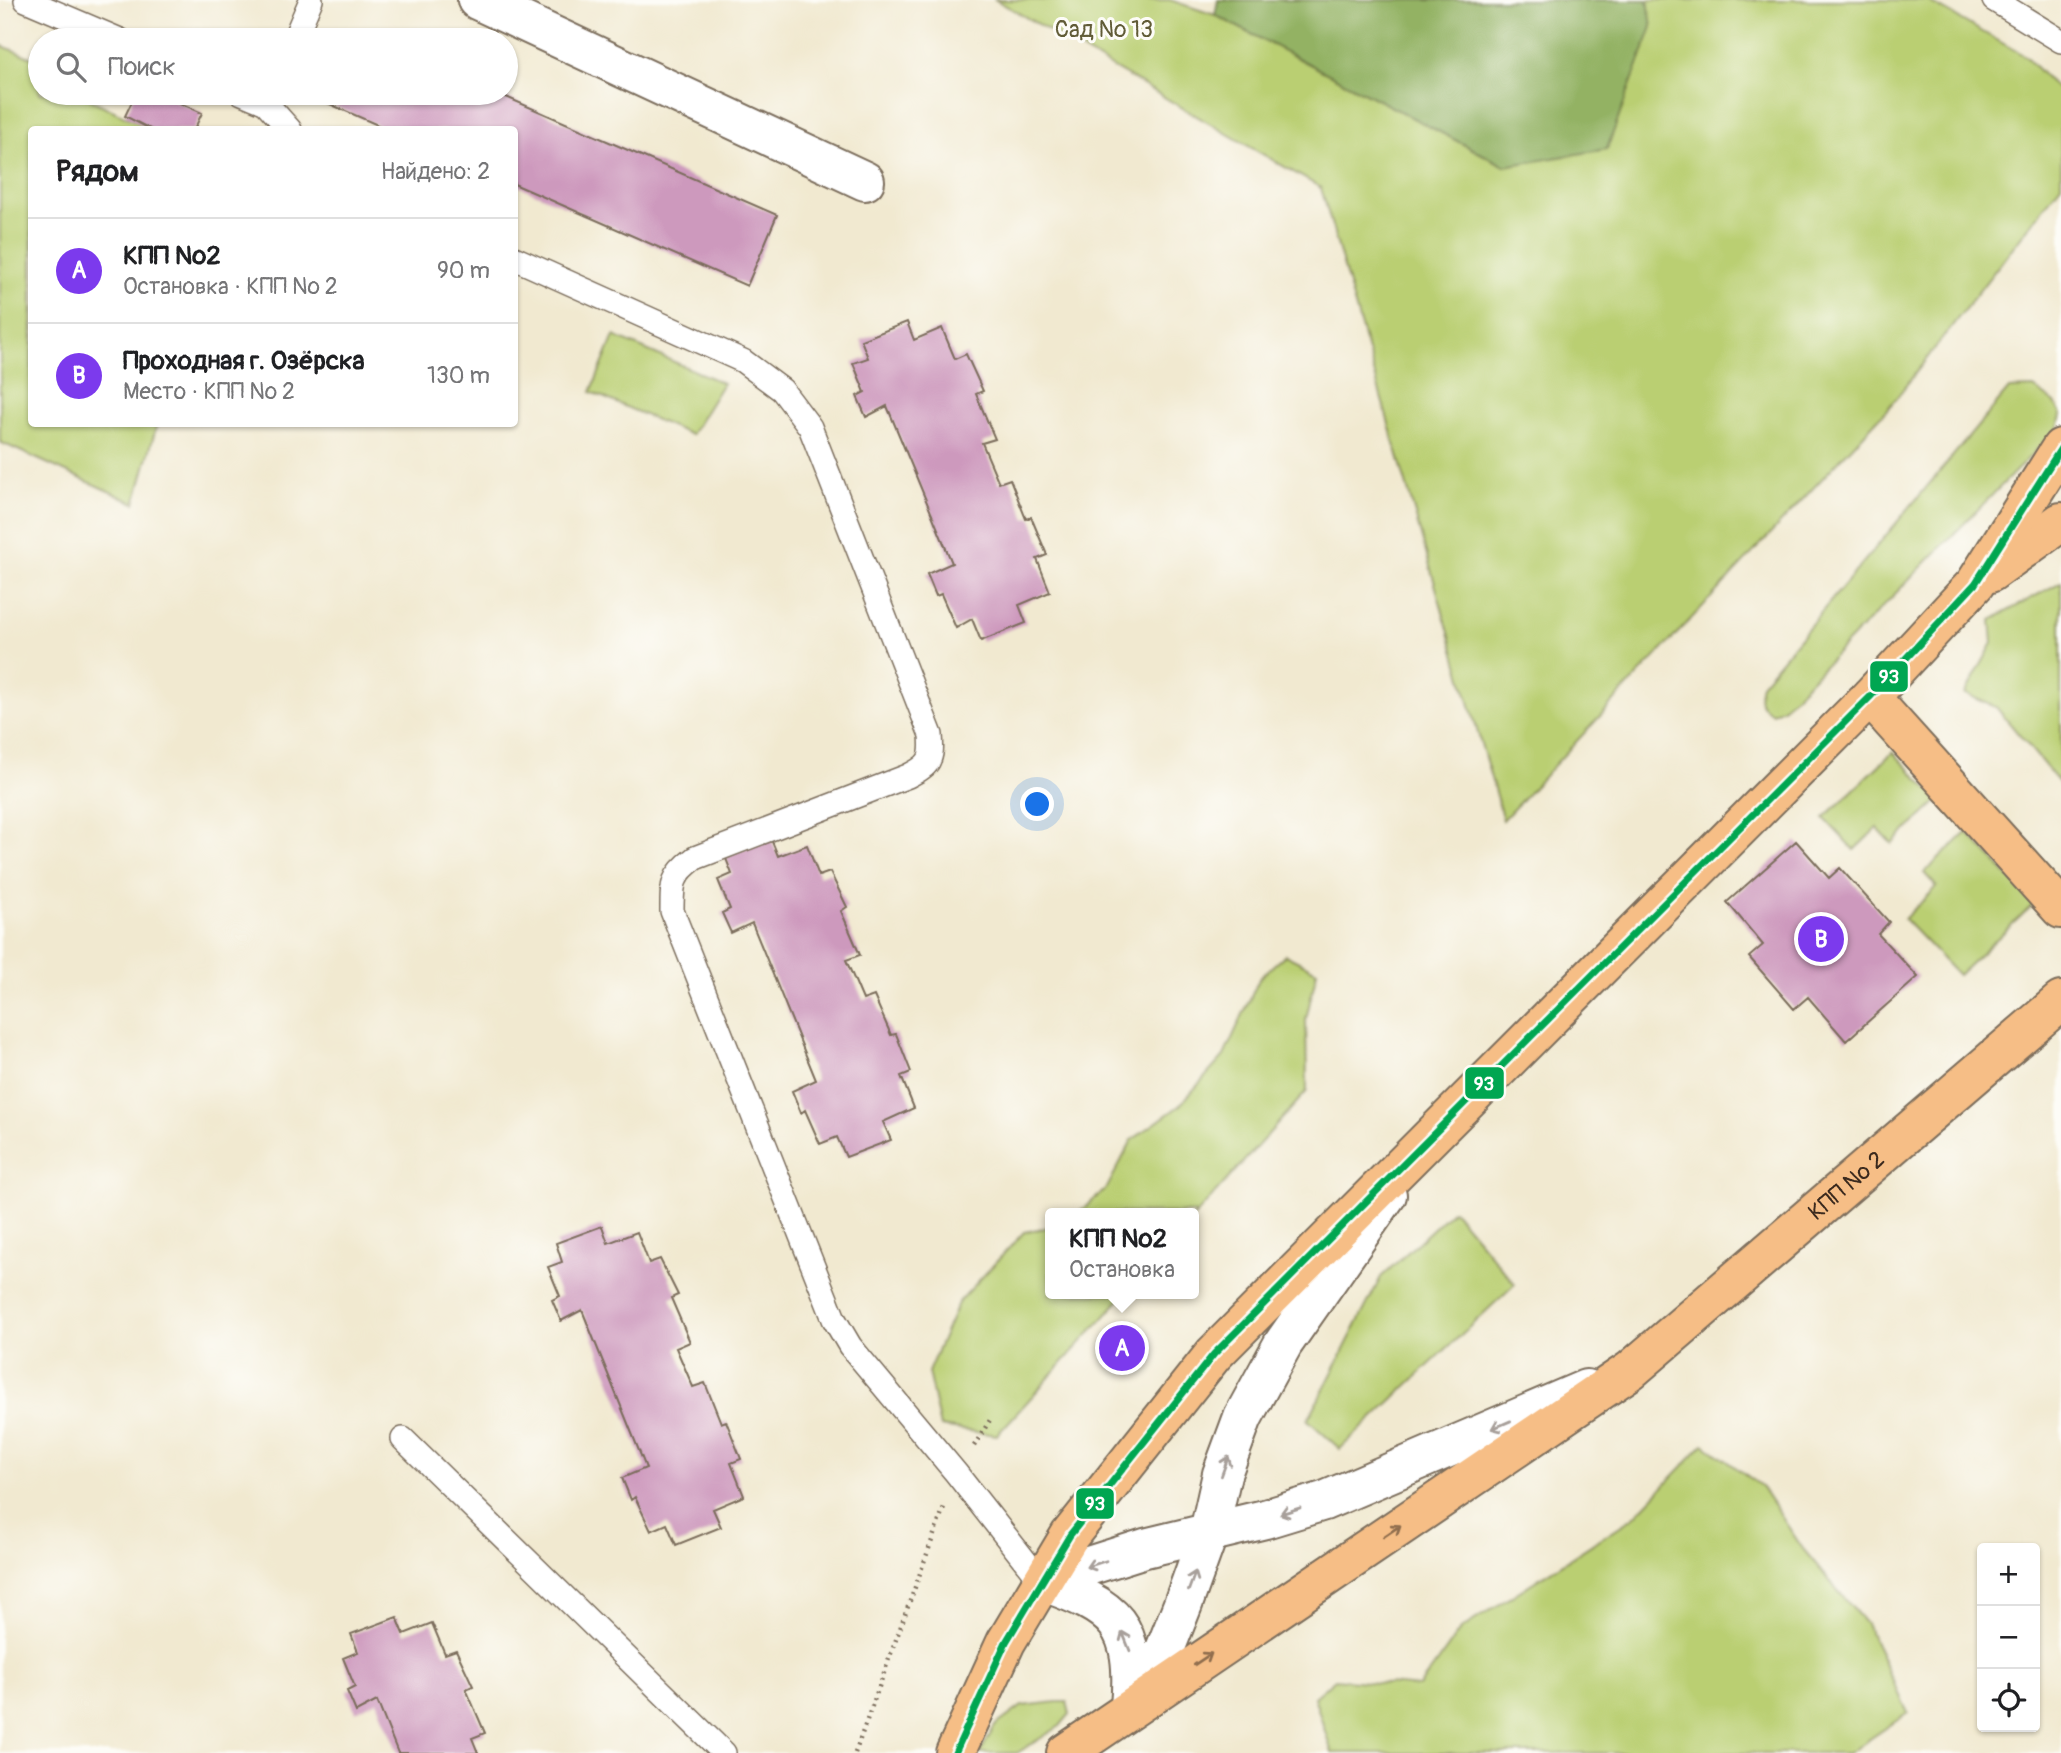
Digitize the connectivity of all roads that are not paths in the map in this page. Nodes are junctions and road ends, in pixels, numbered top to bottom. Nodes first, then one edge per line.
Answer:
1 (26, 0) edge
2 (311, 0) edge
3 (477, 0) edge
4 (1994, 0) edge
5 (92, 28) edge
6 (299, 28) edge
7 (2061, 41) edge
8 (274, 105) edge
9 (287, 126) edge
10 (865, 181) dead end
11 (518, 260) edge
12 (2061, 448) edge
13 (2061, 522) edge
14 (1975, 584) junction
15 (1870, 697) junction
16 (2061, 909) edge
17 (2061, 1001) edge
18 (1422, 1145) junction
19 (1631, 1370) junction
20 (403, 1439) dead end
21 (1209, 1532) junction
22 (1041, 1581) junction
23 (1130, 1708) junction
24 (724, 1753) edge
25 (955, 1753) edge
26 (1066, 1753) edge

1 - 5 lane
2 - 6 lane
3 - 10 street
4 - 7 lane
8 - 9 lane
11 - 22 lane
12 - 14 main road
13 - 14 main road
14 - 15 main road
15 - 16 main road
15 - 18 main road
17 - 19 main road, КПП № 2
21 -> 18 street
18 - 22 main road
19 -> 21 street
23 -> 19 main road, КПП № 2
20 - 24 lane
21 -> 22 street
23 -> 21 street
23 -> 22 street
22 - 25 main road
23 - 26 main road, КПП № 2

